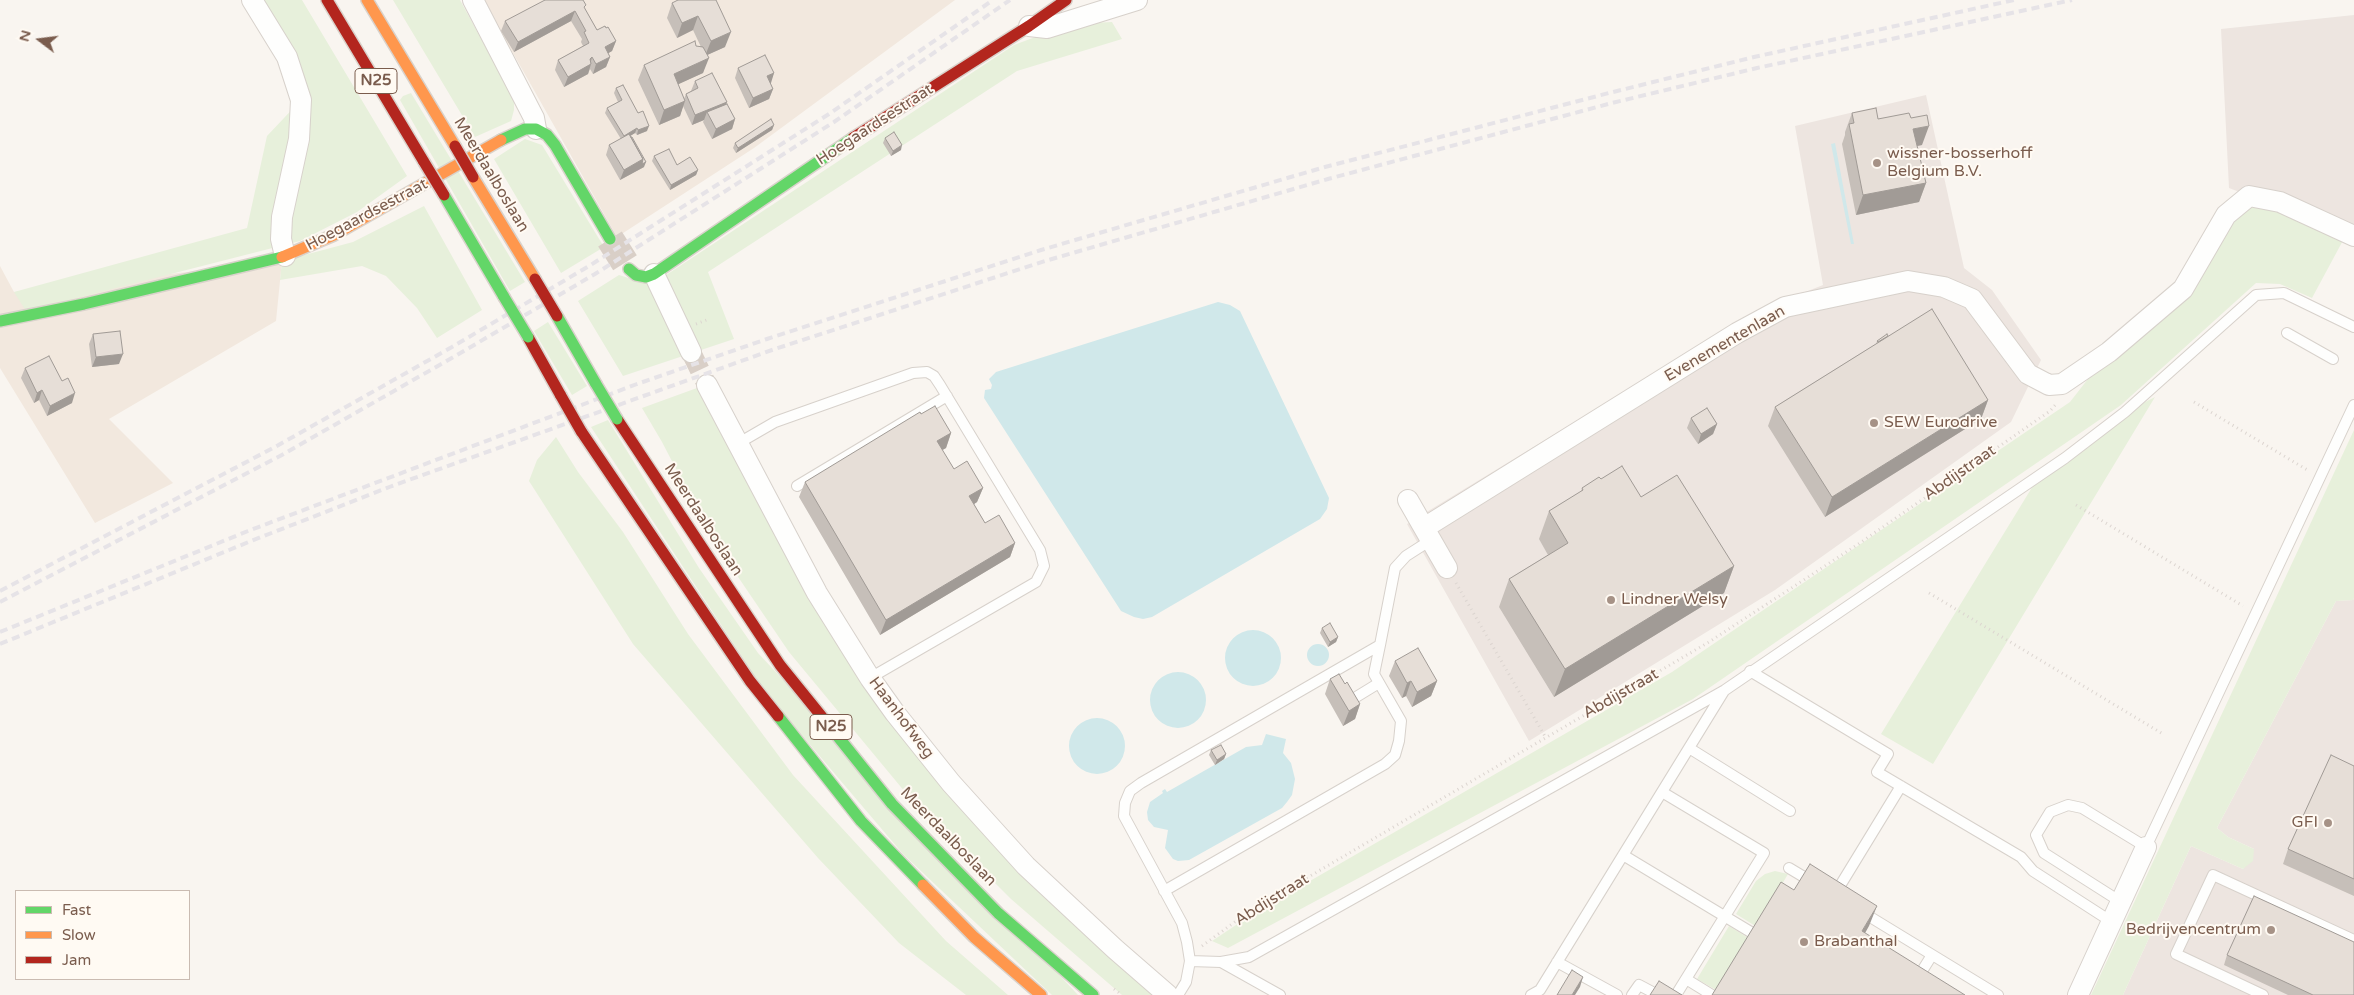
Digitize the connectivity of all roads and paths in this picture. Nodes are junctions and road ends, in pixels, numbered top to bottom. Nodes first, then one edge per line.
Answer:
1 (252, 0) edge
2 (327, 0) edge
3 (367, 0) edge
4 (473, 0) edge
5 (1066, 0) edge
6 (1136, 0) edge
7 (1029, 26) junction
8 (536, 130) junction
9 (2354, 236) edge
10 (610, 239) tunnel mouth
11 (285, 256) junction
12 (629, 270) dead end
13 (654, 274) junction
14 (0, 321) edge
15 (2354, 327) edge
16 (2287, 333) dead end
17 (691, 352) tunnel mouth
18 (2333, 360) dead end
19 (2062, 384) junction
20 (707, 385) tunnel mouth
21 (947, 396) junction
22 (2194, 402) dead end
23 (2354, 404) edge
24 (737, 444) junction
25 (2321, 477) junction
26 (797, 486) dead end
27 (1408, 500) dead end
28 (2076, 505) dead end
29 (1428, 534) junction
30 (1447, 568) joint
31 (1929, 593) dead end
32 (2243, 606) dead end
33 (1380, 645) junction
34 (1750, 672) junction
35 (870, 678) junction
36 (1379, 683) junction
37 (1725, 690) junction
38 (1348, 702) edge
39 (2163, 734) dead end
40 (1546, 738) junction
41 (1689, 748) junction
42 (1901, 786) junction
43 (1662, 792) junction
44 (1790, 811) dead end
45 (2146, 847) junction
46 (1623, 855) junction
47 (1789, 868) dead end
48 (1164, 891) junction
49 (2121, 902) junction
50 (1856, 908) edge
51 (1725, 916) junction
52 (2112, 922) junction
53 (1754, 934) edge
54 (2354, 940) edge
55 (1932, 955) junction
56 (1190, 961) junction
57 (1221, 962) junction
58 (1557, 962) junction
59 (1686, 979) junction
60 (1108, 984) dead end
61 (1913, 986) edge
62 (1041, 995) edge
63 (1093, 995) edge
64 (1122, 995) edge
65 (1168, 995) edge
66 (1178, 995) edge
67 (1280, 995) edge
68 (1531, 995) edge
69 (1617, 995) edge
70 (1632, 995) edge
71 (1658, 995) edge
72 (1676, 995) edge
73 (1712, 995) edge
74 (1998, 995) edge
75 (2078, 995) edge
76 (2263, 995) edge

1 - 11 street
2 - 62 main road, N25, bridge
3 - 63 main road, Meerdaalboslaan / N25, bridge
4 - 8 street
5 - 7 main road, Hoegaardsestraat
6 - 7 street
7 - 13 main road, Hoegaardsestraat
8 - 10 main road
8 - 11 main road, Hoegaardsestraat
9 - 19 street
11 - 14 main road, Hoegaardsestraat
12 - 13 main road
13 - 17 street
15 - 34 lane
16 - 18 lane
19 - 29 street, Evenementenlaan
19 - 40 path, Abdijstraat
20 - 24 street, Haanhofweg
21 - 24 lane
21 - 26 lane
21 - 35 lane
22 - 25 path
23 - 25 lane
24 - 35 street, Haanhofweg
25 - 45 lane
27 - 29 street
28 - 32 path
29 - 30 street
29 - 33 lane
30 - 40 path
31 - 39 path
33 - 36 lane
33 - 48 lane
34 - 37 lane
34 - 42 lane
35 - 65 street, Haanhofweg
36 - 38 lane
36 - 48 lane
37 - 41 lane
37 - 57 lane
40 - 56 path, Abdijstraat
41 - 43 lane
41 - 44 lane
42 - 47 lane
42 - 52 lane
43 - 46 lane
43 - 51 lane
45 - 49 street
45 - 49 lane
46 - 51 lane
46 - 58 lane
48 - 56 lane
49 - 52 street
50 - 55 lane
51 - 53 lane
51 - 59 lane
52 - 75 street
54 - 76 lane
55 - 61 lane
55 - 74 lane
56 - 57 lane
56 - 66 lane
57 - 67 lane
58 - 68 lane
58 - 69 lane
59 - 72 lane
59 - 73 lane
60 - 64 path
70 - 71 lane

